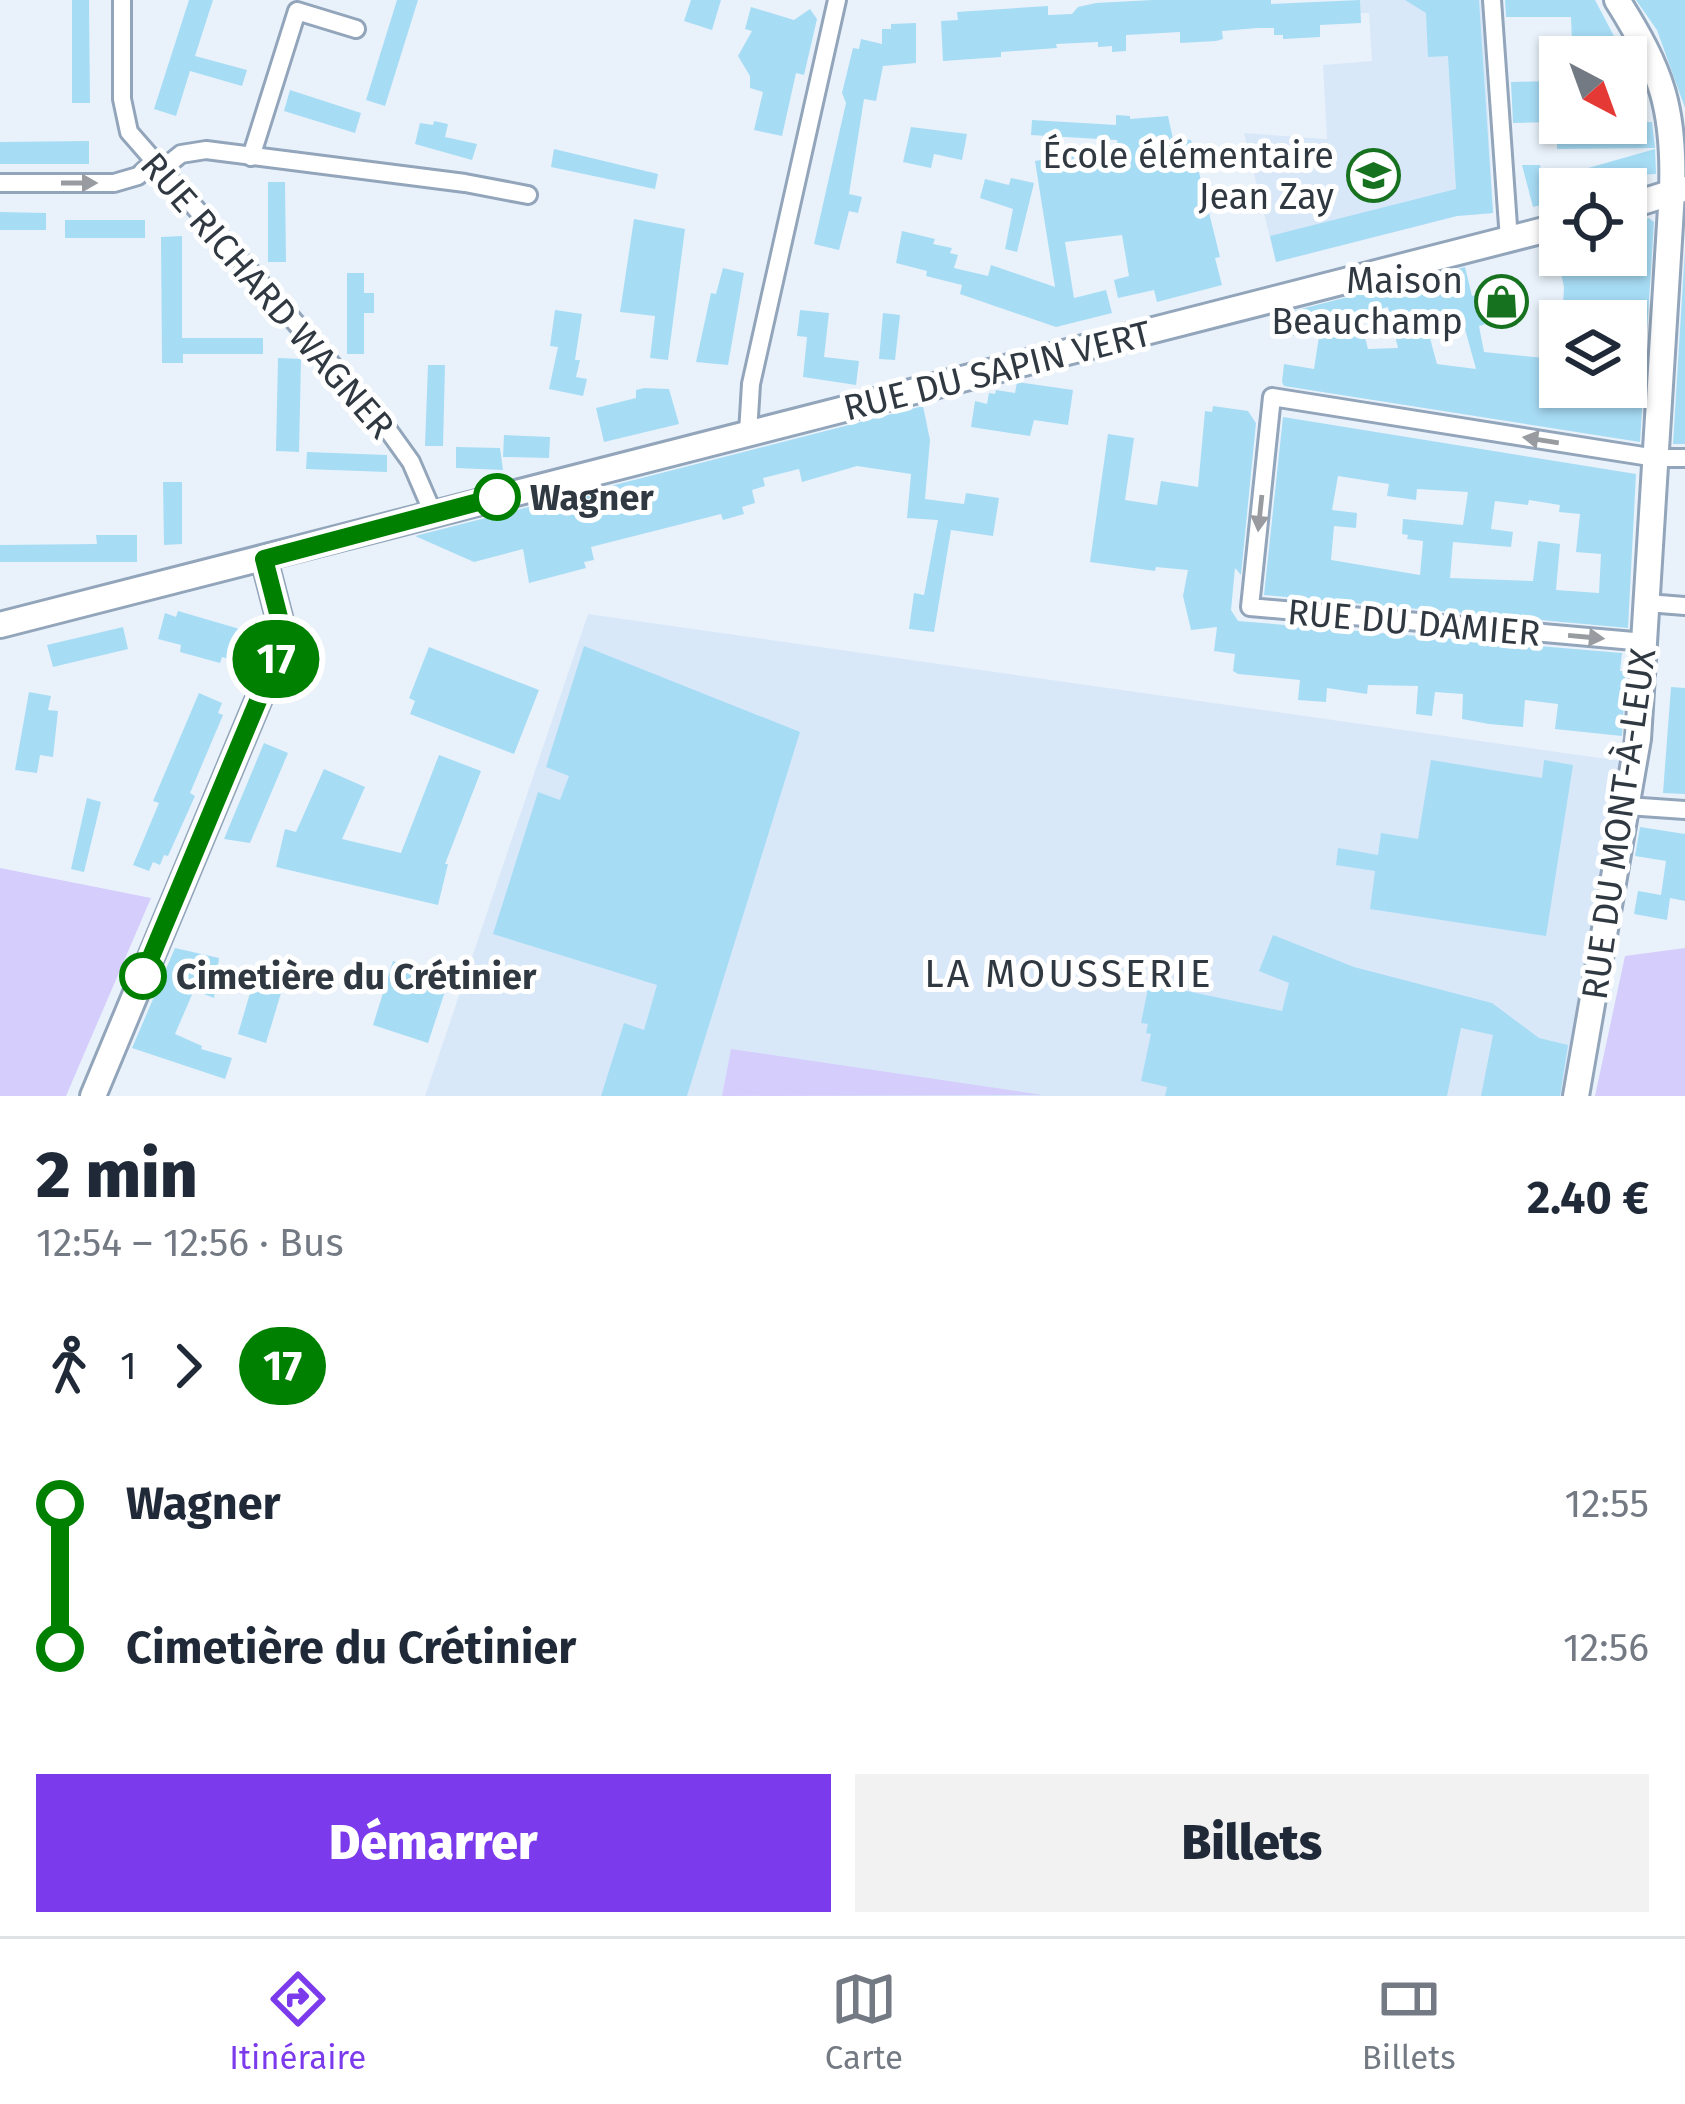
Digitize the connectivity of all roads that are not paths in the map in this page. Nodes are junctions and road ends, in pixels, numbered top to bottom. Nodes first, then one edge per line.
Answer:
1 (122, 0) edge
2 (837, 0) edge
3 (1492, 0) edge
4 (1617, 0) edge
5 (356, 29) dead end
6 (251, 157) junction
7 (156, 167) junction
8 (0, 183) edge
9 (1678, 190) edge
10 (528, 195) dead end
11 (1647, 200) edge
12 (1539, 232) edge
13 (1509, 240) junction
14 (748, 433) junction
15 (1656, 458) junction
16 (1685, 458) edge
17 (433, 514) junction
18 (264, 559) junction
19 (1648, 603) junction
20 (1685, 605) edge
21 (0, 625) edge
22 (1645, 643) junction
23 (1627, 806) junction
24 (1685, 810) edge
25 (93, 1096) edge
26 (1576, 1096) edge

1 - 7 street, RUE RICHARD WAGNER
2 - 14 street
3 - 13 street
4 - 9 street, RUE DU MONT-À-LEUX
5 - 6 street
6 - 7 street
6 - 10 street
8 -> 7 street
7 - 17 street, RUE RICHARD WAGNER
9 - 11 street
9 - 15 street, RUE DU MONT-À-LEUX
12 - 13 street, RUE DU SAPIN VERT
13 - 14 street, RUE DU SAPIN VERT
14 - 17 street, RUE DU SAPIN VERT
15 - 16 street
15 - 19 street, RUE DU MONT-À-LEUX
15 -> 22 street, RUE DU DAMIER
17 - 18 street, RUE DU SAPIN VERT
18 - 21 street, RUE DU SAPIN VERT
18 - 25 street
19 - 20 street
19 - 22 street, RUE DU MONT-À-LEUX
22 - 23 street, RUE DU MONT-À-LEUX
23 - 24 street
23 - 26 street, RUE DU MONT-À-LEUX

